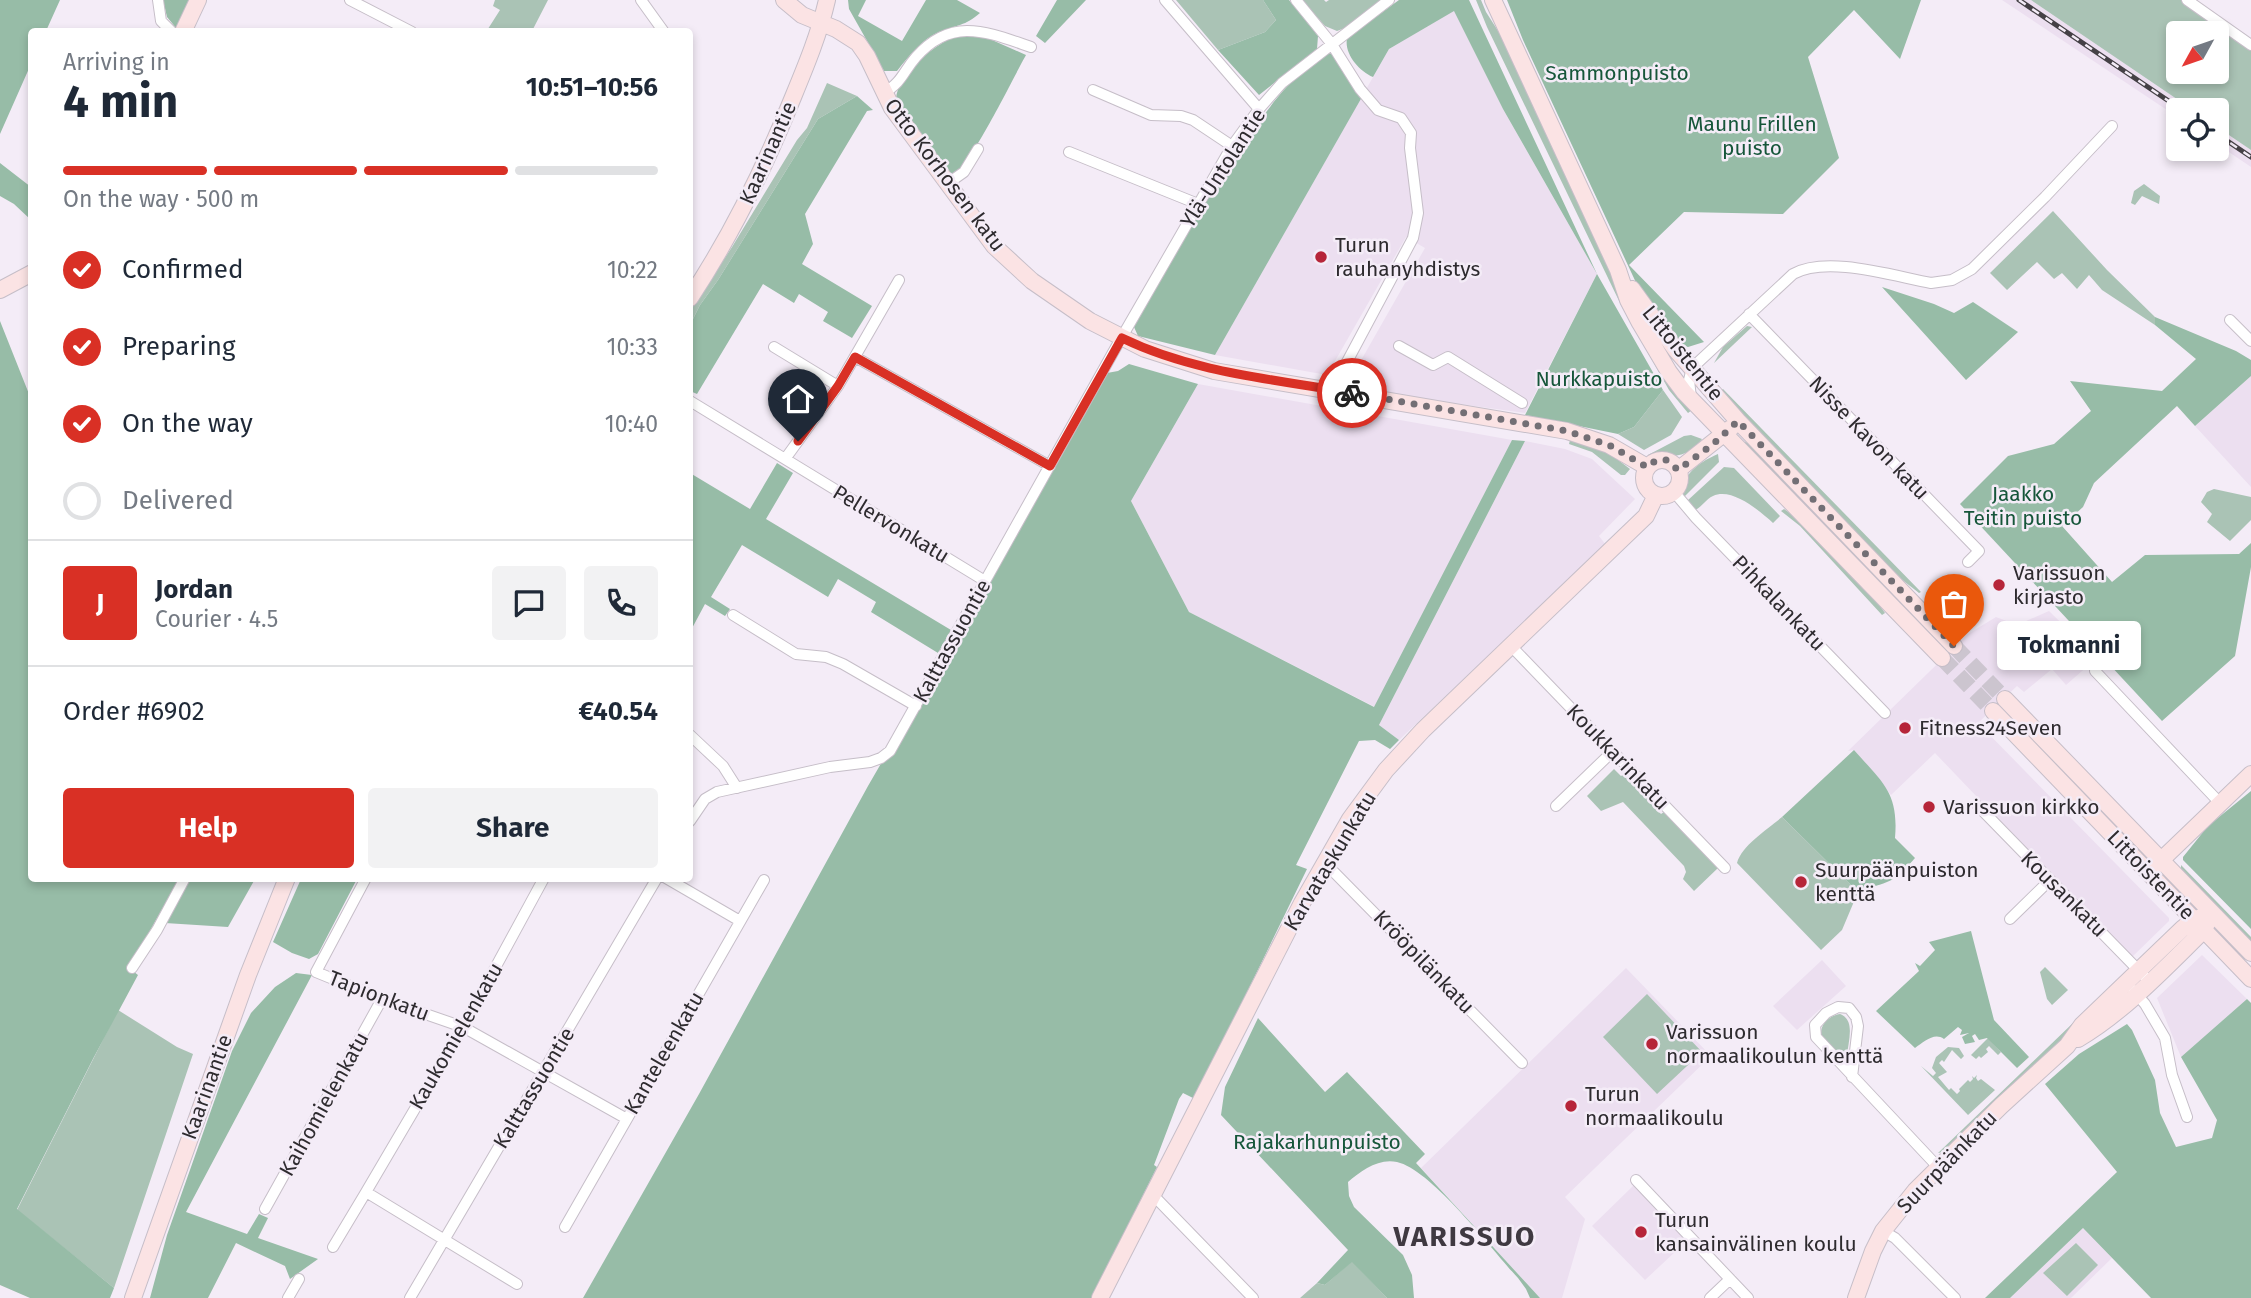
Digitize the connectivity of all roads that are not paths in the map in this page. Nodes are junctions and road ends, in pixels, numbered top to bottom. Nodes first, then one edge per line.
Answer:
1 (158, 0) edge
2 (198, 0) edge
3 (350, 0) edge
4 (640, 0) edge
5 (784, 0) edge
6 (827, 0) edge
7 (1165, 0) edge
8 (1296, 0) edge
9 (1389, 0) edge
10 (1493, 0) edge
11 (2187, 0) edge
12 (822, 24) junction
13 (168, 28) edge
14 (185, 28) edge
15 (395, 28) edge
16 (661, 28) edge
17 (1331, 43) junction
18 (2251, 45) edge
19 (1031, 47) dead end
20 (1093, 90) dead end
21 (883, 94) junction
22 (1259, 108) junction
23 (2112, 126) dead end
24 (1232, 146) junction
25 (978, 149) dead end
26 (1069, 152) dead end
27 (947, 184) junction
28 (1198, 204) junction
29 (1618, 270) junction
30 (28, 275) edge
31 (899, 280) dead end
32 (0, 290) edge
33 (693, 293) edge
34 (1749, 314) junction
35 (2230, 320) dead end
36 (1122, 338) junction
37 (2251, 341) edge
38 (1399, 346) dead end
39 (774, 347) dead end
40 (855, 357) junction
41 (1661, 360) junction
42 (1692, 368) junction
43 (838, 386) junction
44 (1332, 390) junction
45 (1691, 400) junction
46 (693, 403) edge
47 (1522, 403) dead end
48 (1738, 421) junction
49 (1726, 434) junction
50 (785, 459) junction
51 (1050, 466) junction
52 (1647, 467) junction
53 (1678, 470) junction
54 (1674, 492) junction
55 (1657, 495) junction
56 (1968, 562) dead end
57 (985, 582) junction
58 (733, 615) dead end
59 (1511, 646) junction
60 (1954, 646) tunnel mouth
61 (1942, 658) tunnel mouth
62 (2095, 671) dead end
63 (2005, 698) tunnel mouth
64 (916, 706) junction
65 (1993, 711) tunnel mouth
66 (1885, 713) dead end
67 (693, 738) edge
68 (1612, 752) junction
69 (2251, 774) edge
70 (737, 788) junction
71 (2219, 802) junction
72 (1556, 806) dead end
73 (1978, 806) dead end
74 (693, 817) edge
75 (2161, 860) junction
76 (1324, 862) junction
77 (1726, 868) dead end
78 (2148, 873) junction
79 (764, 880) dead end
80 (2050, 880) junction
81 (183, 882) edge
82 (285, 882) edge
83 (364, 882) edge
84 (542, 882) edge
85 (655, 882) edge
86 (673, 882) edge
87 (2212, 913) junction
88 (2010, 919) dead end
89 (740, 921) junction
90 (2198, 925) junction
91 (2251, 953) edge
92 (132, 968) dead end
93 (2144, 976) junction
94 (2251, 979) edge
95 (2131, 988) junction
96 (382, 999) junction
97 (463, 1027) junction
98 (1522, 1063) dead end
99 (544, 1072) junction
100 (1852, 1077) junction
101 (2187, 1117) dead end
102 (627, 1119) junction
103 (1938, 1167) junction
104 (1636, 1180) dead end
105 (366, 1192) junction
106 (1153, 1195) junction
107 (265, 1209) dead end
108 (565, 1227) dead end
109 (1883, 1231) junction
110 (443, 1240) junction
111 (333, 1247) dead end
112 (299, 1279) dead end
113 (1730, 1279) junction
114 (517, 1284) dead end
115 (132, 1298) edge
116 (288, 1298) edge
117 (410, 1298) edge
118 (1100, 1298) edge
119 (1253, 1298) edge
120 (1710, 1298) edge
121 (1748, 1298) edge
122 (1856, 1298) edge
123 (1955, 1298) edge

1 - 13 street
2 - 14 street
3 - 15 street
4 - 16 street
5 - 12 street, Otto Korhosen katu
6 - 12 street, Kaarinantie
7 - 22 street
8 - 17 street
9 - 17 street, Ylä-Untolantie
10 - 29 street, Littoistentie
11 - 18 street
12 - 21 street, Otto Korhosen katu
12 - 33 street, Kaarinantie
17 - 22 street, Ylä-Untolantie
17 - 44 street
19 - 21 street
20 - 24 street
21 - 27 street, Otto Korhosen katu
22 - 24 street, Ylä-Untolantie
23 - 34 street
24 - 28 street, Ylä-Untolantie
25 - 27 street
26 - 28 street
27 - 36 street, Otto Korhosen katu
28 - 36 street, Ylä-Untolantie
29 - 41 street, Littoistentie
29 - 42 street, Littoistentie
30 - 32 street
31 - 40 street
34 - 42 street
34 - 56 street, Nisse Kavon katu
35 - 37 street
36 - 44 street, Otto Korhosen katu
36 - 51 street, Kalttassuontie
38 - 47 street
39 - 43 street
40 - 43 street
40 - 51 street
41 - 42 street
41 - 45 street, Littoistentie
42 - 45 street
42 - 48 street, Littoistentie
43 - 50 street
44 - 52 street, Otto Korhosen katu
45 - 49 street, Littoistentie
46 - 50 street, Pellervonkatu
48 - 49 street
48 - 60 street, Littoistentie
49 - 53 street
49 - 61 street, Littoistentie
50 - 57 street, Pellervonkatu
51 - 57 street, Kalttassuontie
52 - 53 street
52 - 55 street
53 - 54 street
54 - 55 street
54 - 66 street, Pihkalankatu
55 - 59 street, Karvataskunkatu
57 - 64 street, Kalttassuontie
58 - 64 street
59 - 68 street, Koukkarinkatu
59 - 76 street, Karvataskunkatu
62 - 71 street
63 - 75 street, Littoistentie
64 - 70 street, Kalttassuontie
65 - 78 street, Littoistentie
67 - 70 street
68 - 72 street
68 - 77 street, Koukkarinkatu
69 - 71 street
70 - 74 street, Kalttassuontie
71 - 75 street
73 - 80 street, Kousankatu
75 - 78 street
75 - 87 street, Littoistentie
76 - 98 street, Krööpilänkatu
76 - 106 street, Karvataskunkatu
78 - 90 street, Littoistentie
79 - 89 street, Kanteleenkatu
80 - 88 street
80 - 93 street, Kousankatu
81 - 92 street
82 - 115 street, Kaarinantie
83 - 96 street, Tapionkatu
84 - 97 street, Kaukomielenkatu
85 - 99 street, Kalttassuontie
86 - 89 street
87 - 90 street, Suurpäänkatu
87 - 91 street, Littoistentie
89 - 102 street, Kanteleenkatu
90 - 93 street, Suurpäänkatu
90 - 94 street, Littoistentie
93 - 95 street, Suurpäänkatu
95 - 101 street
95 - 103 street, Suurpäänkatu
96 - 97 street, Tapionkatu
96 - 107 street, Kaihomielenkatu
97 - 99 street, Tapionkatu
97 - 105 street, Kaukomielenkatu
99 - 102 street, Tapionkatu
99 - 110 street, Kalttassuontie
100 - 100 street
100 - 103 street
102 - 108 street, Kanteleenkatu
103 - 109 street, Suurpäänkatu
104 - 113 street
105 - 110 street
105 - 111 street, Kaukomielenkatu
106 - 118 street, Karvataskunkatu
106 - 119 street
109 - 122 street, Suurpäänkatu
109 - 123 street
110 - 114 street
110 - 117 street, Kalttassuontie
112 - 116 street
113 - 120 street
113 - 121 street

